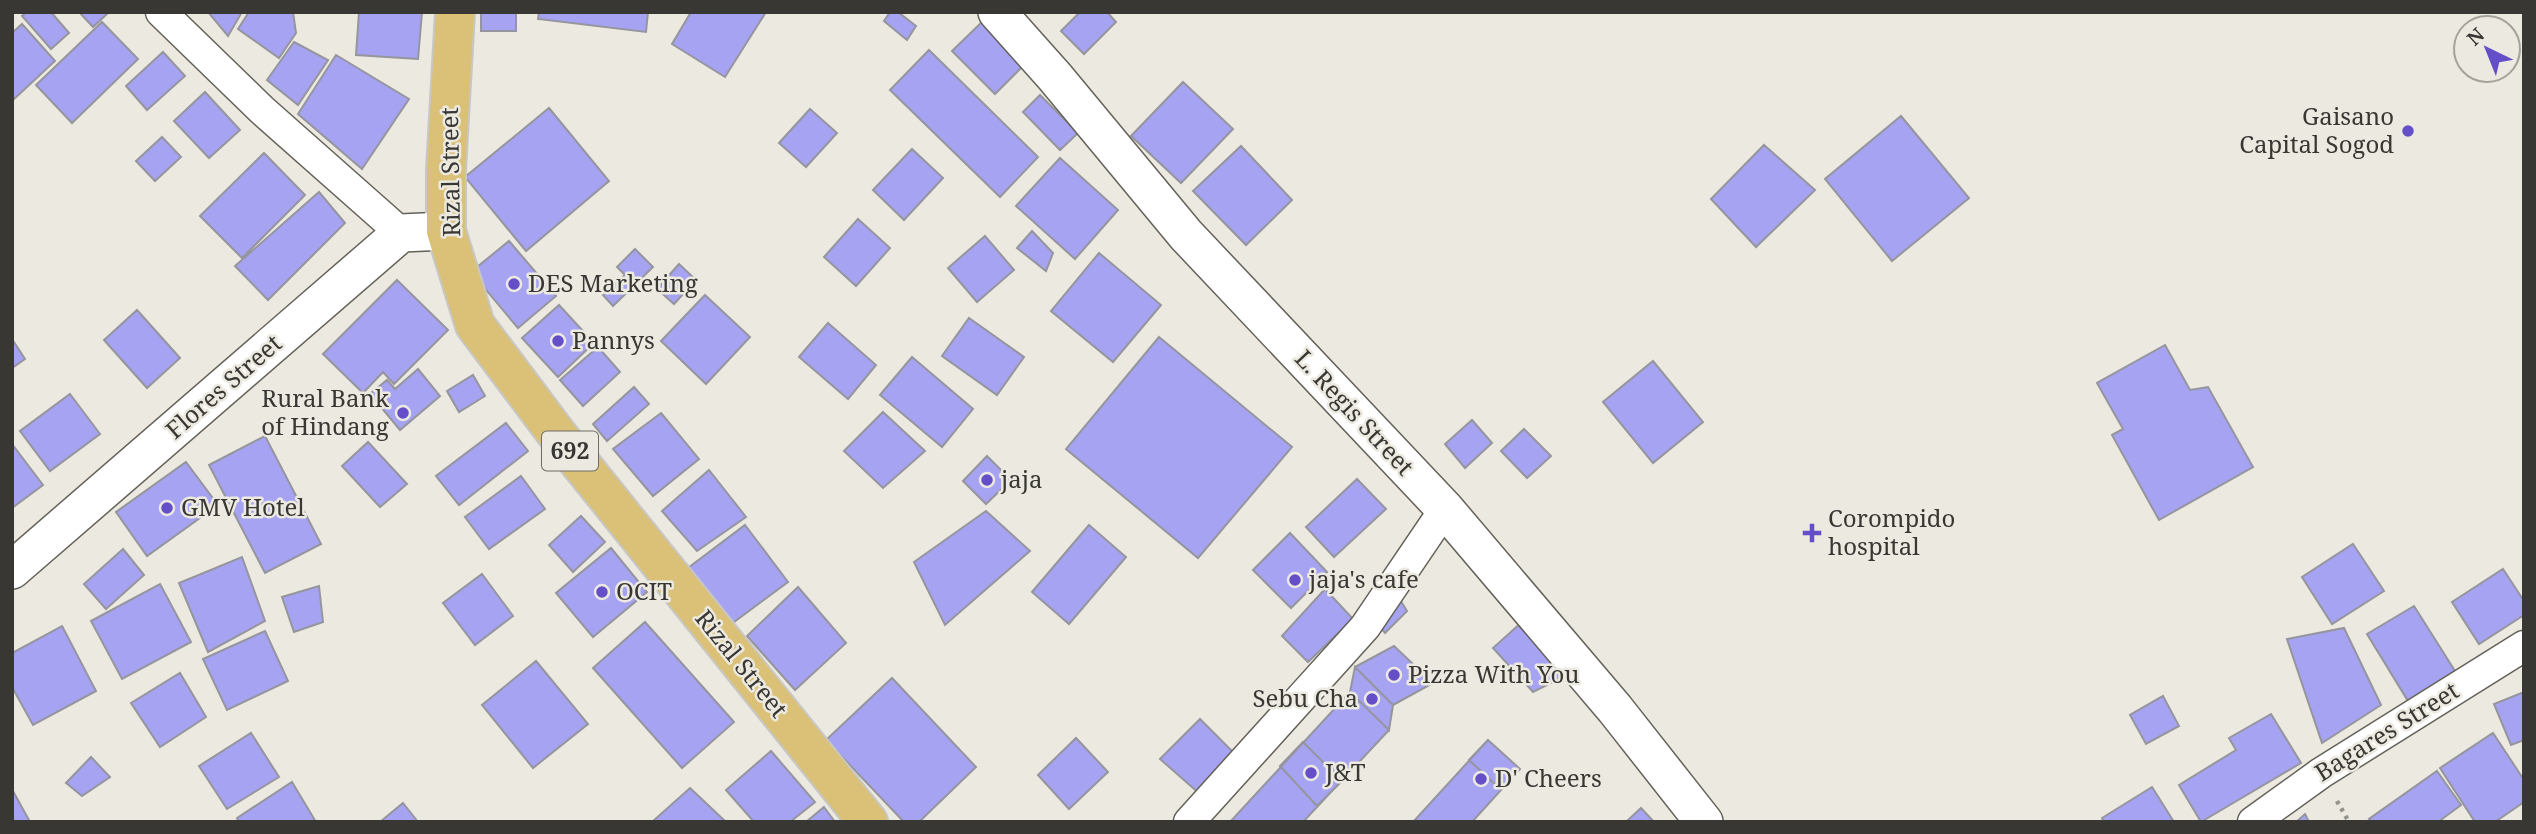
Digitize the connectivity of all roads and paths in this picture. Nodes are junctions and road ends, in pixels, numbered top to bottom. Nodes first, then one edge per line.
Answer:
1 (161, 12) edge
2 (455, 12) edge
3 (997, 12) edge
4 (446, 231) junction
5 (401, 233) junction
6 (1445, 509) junction
7 (12, 570) edge
8 (2524, 646) edge
9 (868, 822) edge
10 (1189, 822) edge
11 (1704, 822) edge
12 (2253, 822) edge

1 - 5 street
2 - 4 main road, Rizal Street / 692
3 - 6 street, L. Regis Street
4 - 5 street
4 - 9 main road, Rizal Street / 692
5 - 7 street, Flores Street
6 - 10 street
6 - 11 street, L. Regis Street
8 - 12 street, Bagares Street

